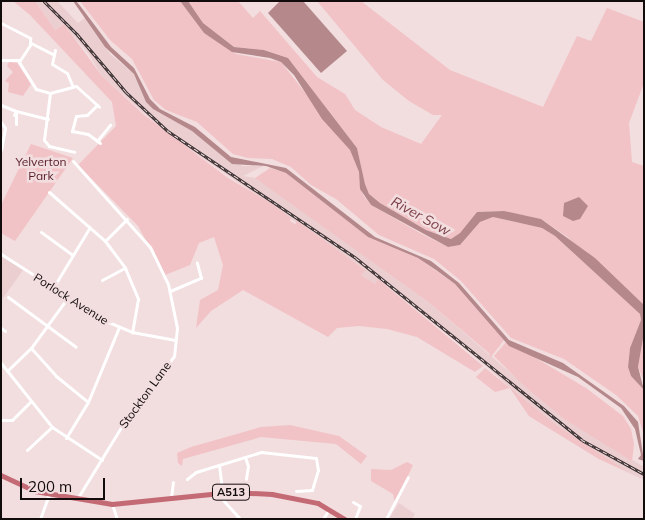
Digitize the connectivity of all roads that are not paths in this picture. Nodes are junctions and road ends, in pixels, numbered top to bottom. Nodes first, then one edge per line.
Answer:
1 (1, 22) edge
2 (31, 43) junction
3 (55, 50) dead end
4 (52, 54) junction
5 (1, 60) edge
6 (19, 60) junction
7 (72, 85) junction
8 (50, 93) junction
9 (1, 105) edge
10 (15, 113) junction
11 (48, 119) junction
12 (1, 122) edge
13 (16, 124) dead end
14 (110, 125) dead end
15 (1, 150) edge
16 (74, 152) dead end
17 (72, 161) dead end
18 (49, 192) dead end
19 (128, 219) junction
20 (90, 227) junction
21 (41, 232) dead end
22 (105, 241) junction
23 (1, 254) edge
24 (73, 255) junction
25 (197, 263) dead end
26 (125, 268) junction
27 (102, 280) dead end
28 (53, 288) junction
29 (170, 291) junction
30 (68, 297) junction
31 (8, 298) dead end
32 (49, 326) junction
33 (119, 327) junction
34 (132, 332) junction
35 (175, 340) junction
36 (76, 347) dead end
37 (31, 348) junction
38 (1, 364) edge
39 (7, 371) junction
40 (30, 402) junction
41 (88, 402) junction
42 (1, 420) edge
43 (52, 427) junction
44 (66, 438) junction
45 (28, 450) dead end
46 (246, 457) junction
47 (102, 460) junction
48 (219, 466) junction
49 (1, 475) edge
50 (188, 477) dead end
51 (244, 477) dead end
52 (408, 477) dead end
53 (177, 487) dead end
54 (298, 489) dead end
55 (222, 493) junction
56 (49, 494) junction
57 (172, 498) junction
58 (77, 500) junction
59 (353, 502) dead end
60 (112, 504) junction
61 (329, 509) junction
62 (40, 519) edge
63 (118, 519) edge
64 (240, 519) edge
65 (323, 519) edge
66 (345, 519) edge
67 (354, 519) edge
68 (386, 519) edge

1 - 2 street
2 - 4 street
2 - 6 street
3 - 4 street
4 - 7 street
5 - 6 street
6 - 8 street
7 - 8 street
7 - 14 street
8 - 11 street
9 - 10 street
10 - 11 street
10 - 13 street
11 - 16 street
12 - 15 street
17 - 19 street, Stockton Lane
18 - 20 street
19 - 22 street
19 - 29 street, Stockton Lane
20 - 22 street
20 - 24 street
21 - 24 street
22 - 26 street
23 - 28 street, Porlock Avenue
24 - 28 street
25 - 29 street
26 - 27 street
26 - 34 street
28 - 30 street, Porlock Avenue
29 - 35 street, Stockton Lane
30 - 32 street
30 - 33 street, Porlock Avenue
31 - 32 street
32 - 36 street
32 - 37 street
33 - 34 street, Porlock Avenue
33 - 41 street
34 - 35 street, Porlock Avenue
35 - 47 street, Stockton Lane
37 - 39 street
37 - 41 street
38 - 39 street
39 - 40 street
40 - 42 street
40 - 43 street
41 - 44 street
43 - 44 street
43 - 45 street
44 - 47 street
46 - 48 street
46 - 51 street
46 - 54 street
47 - 58 street, Stockton Lane
48 - 50 street
48 - 55 street
49 - 56 highway, A513
52 - 68 street
53 - 57 street
55 - 57 highway, A513
55 - 61 highway, A513
55 - 64 street
56 - 58 highway, A513
56 - 62 street
57 - 60 highway, A513
58 - 60 highway, A513
59 - 67 street
60 - 63 street
61 - 65 street
61 - 66 highway, A513

